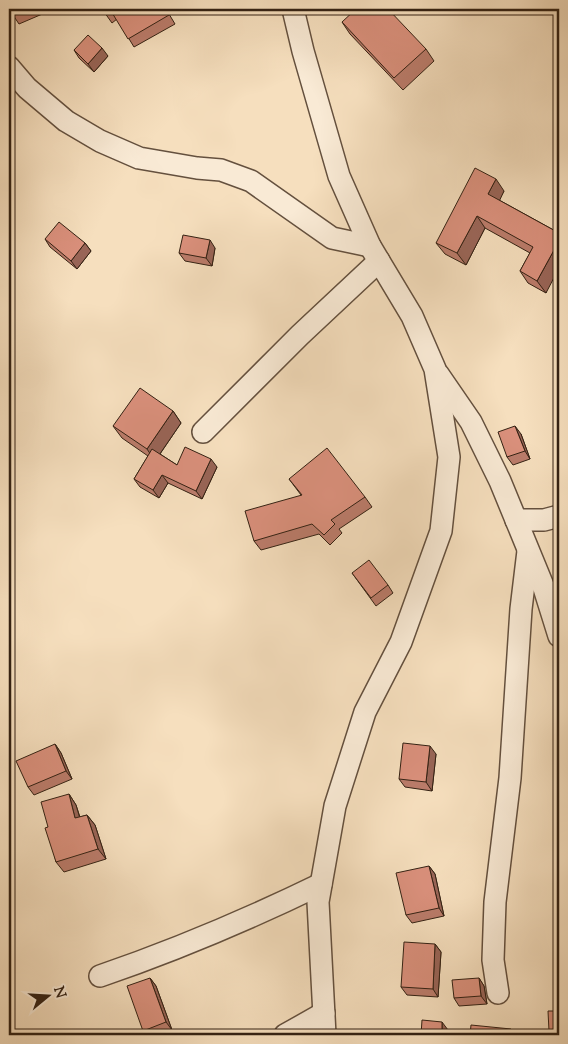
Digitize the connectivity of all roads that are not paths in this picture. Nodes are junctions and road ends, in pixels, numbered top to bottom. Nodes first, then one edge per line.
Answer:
1 (293, 9) edge
2 (9, 67) edge
3 (375, 254) junction
4 (435, 369) junction
5 (203, 432) dead end
6 (559, 516) edge
7 (516, 520) junction
8 (528, 551) junction
9 (559, 636) edge
10 (321, 884) junction
11 (100, 976) dead end
12 (498, 993) dead end
13 (324, 1013) junction
14 (285, 1035) edge
15 (325, 1035) edge

1 - 3 street
2 - 3 street
3 - 4 street
3 - 5 street
4 - 7 street
4 - 10 street
6 - 7 street
7 - 8 street
8 - 9 street
8 - 12 street
10 - 11 street
10 - 13 street
13 - 14 street
13 - 15 street

